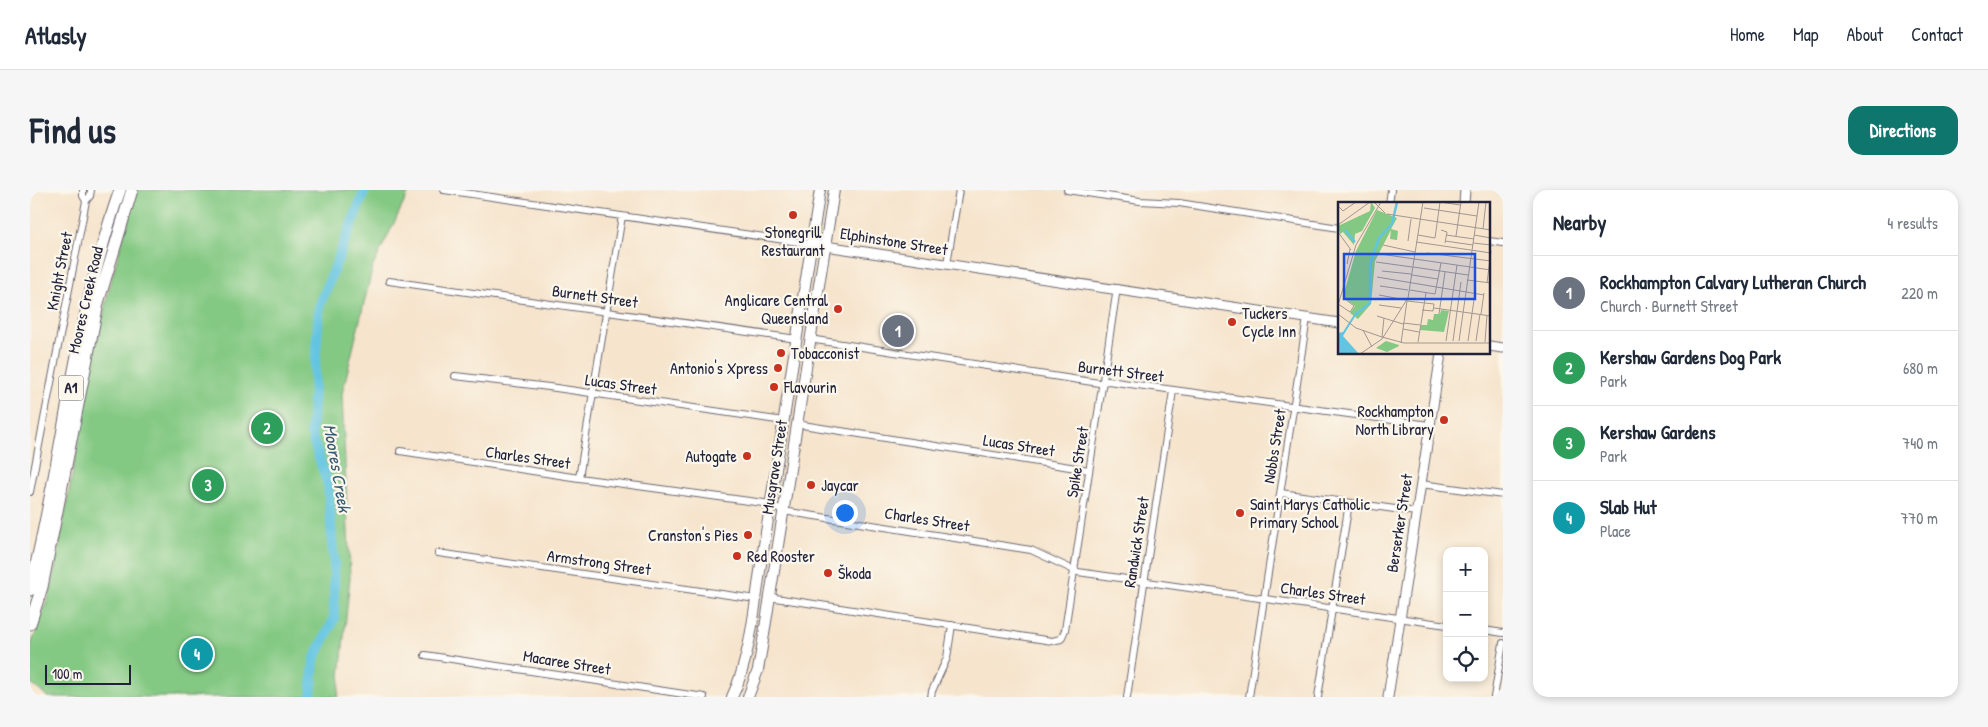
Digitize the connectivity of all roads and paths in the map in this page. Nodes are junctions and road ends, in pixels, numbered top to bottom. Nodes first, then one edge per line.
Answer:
1 (83, 190) edge
2 (90, 190) edge
3 (120, 190) edge
4 (132, 190) edge
5 (444, 190) edge
6 (820, 190) edge
7 (834, 190) edge
8 (959, 190) edge
9 (1067, 190) edge
10 (86, 201) junction
11 (622, 216) junction
12 (1338, 228) edge
13 (1490, 241) edge
14 (1503, 243) edge
15 (812, 244) junction
16 (825, 246) junction
17 (947, 264) junction
18 (389, 281) dead end
19 (1118, 288) junction
20 (606, 311) junction
21 (1307, 318) junction
22 (1338, 323) edge
23 (809, 338) junction
24 (797, 339) junction
25 (1490, 346) edge
26 (1503, 348) edge
27 (1441, 355) edge
28 (455, 376) dead end
29 (1103, 382) junction
30 (1173, 391) junction
31 (592, 394) junction
32 (1294, 408) junction
33 (784, 421) junction
34 (796, 424) junction
35 (1429, 425) junction
36 (400, 451) dead end
37 (1089, 470) junction
38 (579, 478) junction
39 (1421, 484) junction
40 (30, 492) edge
41 (1281, 493) junction
42 (1503, 495) edge
43 (1349, 503) junction
44 (771, 504) junction
45 (783, 511) junction
46 (1416, 512) junction
47 (438, 553) dead end
48 (1074, 570) junction
49 (1143, 581) junction
50 (30, 590) edge
51 (770, 597) junction
52 (756, 599) junction
53 (1264, 599) junction
54 (1331, 608) junction
55 (1400, 618) junction
56 (30, 624) edge
57 (1443, 624) edge
58 (952, 626) junction
59 (1488, 631) edge
60 (1503, 633) edge
61 (1503, 643) edge
62 (425, 655) dead end
63 (751, 693) edge
64 (704, 697) edge
65 (732, 697) edge
66 (931, 697) edge
67 (1126, 697) edge
68 (1249, 697) edge
69 (1318, 697) edge
70 (1388, 697) edge
71 (1494, 697) edge

1 - 10 street, Knight Street
2 - 10 street, Knight Street
3 - 50 highway, Moores Creek Road / A1
4 - 56 highway, Moores Creek Road / A1
5 - 11 street, Elphinstone Street
6 - 15 main road, Musgrave Street
7 - 16 main road, Musgrave Street
8 - 17 street
9 - 12 street
10 - 40 street, Knight Street
11 - 15 street, Elphinstone Street
11 - 20 street
13 - 14 street
15 - 16 street, Elphinstone Street
15 - 24 main road, Musgrave Street
16 - 17 street, Elphinstone Street
16 - 23 main road, Musgrave Street
17 - 19 street, Elphinstone Street
18 - 20 street, Burnett Street
19 - 21 street, Elphinstone Street
19 - 29 street, Spike Street
20 - 24 street, Burnett Street
20 - 31 street
21 - 22 street, Elphinstone Street
21 - 32 street, Nobbs Street
23 - 29 street, Burnett Street
23 - 34 main road, Musgrave Street
24 - 33 main road, Musgrave Street
25 - 26 street
27 - 35 street, Berserker Street
28 - 31 street, Lucas Street
29 - 30 street, Burnett Street
29 - 37 street, Spike Street
30 - 32 street, Burnett Street
30 - 49 street, Randwick Street
31 - 33 street, Lucas Street
31 - 38 street
32 - 35 street, Burnett Street
32 - 41 street, Nobbs Street
33 - 44 main road, Musgrave Street
34 - 37 street, Lucas Street
34 - 45 main road, Musgrave Street
35 - 39 street, Berserker Street
36 - 38 street, Charles Street
37 - 48 street, Spike Street
38 - 44 street, Charles Street
39 - 42 street
39 - 46 street, Berserker Street
41 - 43 street
41 - 53 street, Nobbs Street
43 - 46 street
43 - 54 street
44 - 45 street, Charles Street
44 - 52 main road, Musgrave Street
45 - 48 street, Charles Street
45 - 51 main road, Musgrave Street
46 - 55 street, Berserker Street
47 - 52 street, Armstrong Street
48 - 49 street, Charles Street
48 - 58 street, Spike Street
49 - 53 street, Charles Street
49 - 67 street, Randwick Street
51 - 58 street
51 - 63 main road, Musgrave Street
52 - 65 main road, Musgrave Street
53 - 54 street, Charles Street
53 - 68 street, Nobbs Street
54 - 55 street, Charles Street
54 - 69 street
55 - 57 street, Charles Street
55 - 70 street, Berserker Street
58 - 66 street
59 - 60 street
61 - 71 street
62 - 64 street, Macaree Street

